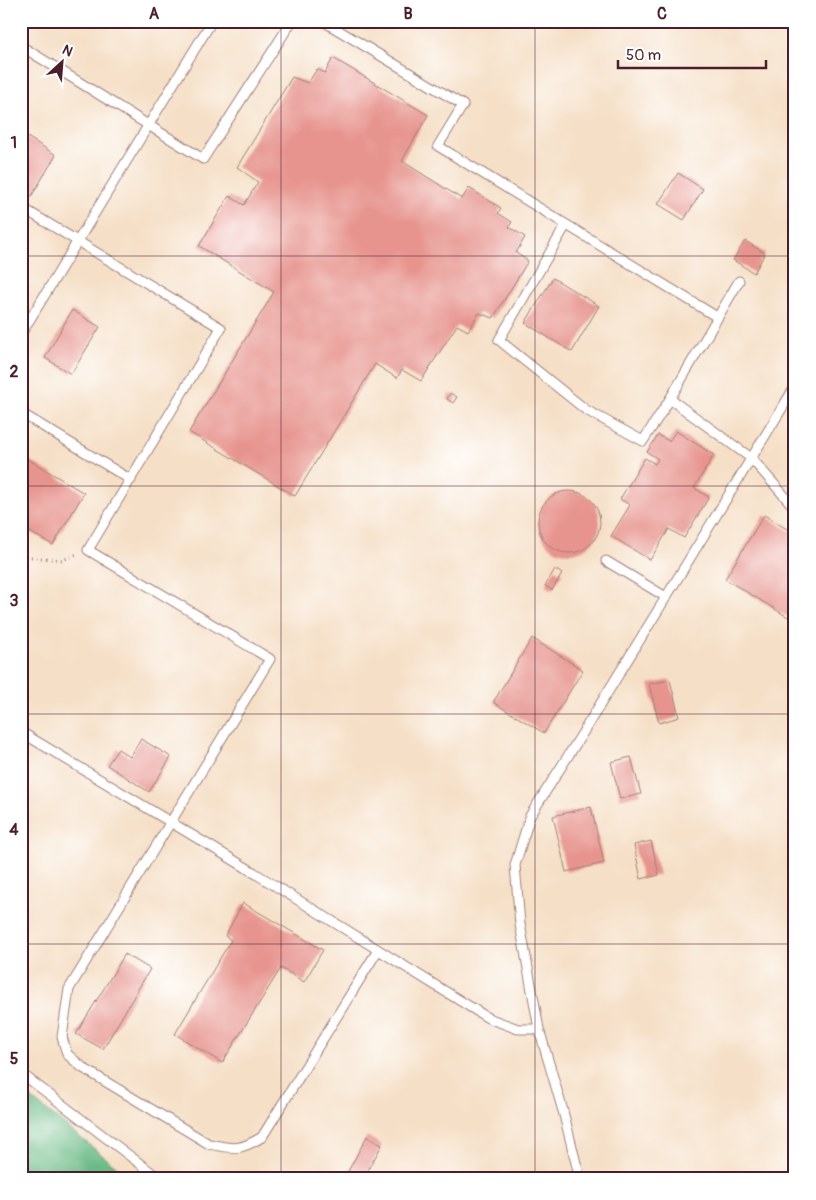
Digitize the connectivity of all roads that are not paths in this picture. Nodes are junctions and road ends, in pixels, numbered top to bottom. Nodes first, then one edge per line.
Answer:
1 (212, 21) edge
2 (292, 21) edge
3 (323, 21) edge
4 (21, 46) edge
5 (149, 125) junction
6 (21, 207) edge
7 (566, 225) junction
8 (78, 241) junction
9 (739, 281) dead end
10 (717, 317) junction
11 (21, 334) edge
12 (795, 387) edge
13 (670, 399) junction
14 (21, 413) edge
15 (751, 458) junction
16 (131, 480) junction
17 (795, 508) edge
18 (606, 561) dead end
19 (666, 597) junction
20 (21, 732) edge
21 (171, 822) junction
22 (378, 950) junction
23 (539, 1028) junction
24 (21, 1073) edge
25 (160, 1179) edge
26 (580, 1179) edge

1 - 5 lane
2 - 5 lane
3 - 7 lane
4 - 5 lane
5 - 8 lane
6 - 8 lane
7 - 10 lane
7 - 13 lane
8 - 11 lane
8 - 16 lane
9 - 10 lane
10 - 13 lane
12 - 15 lane
13 - 15 lane
14 - 16 lane
15 - 17 lane
15 - 19 lane
16 - 21 lane
18 - 19 lane
19 - 23 lane
20 - 21 lane
21 - 22 lane
21 - 22 lane
22 - 23 lane
23 - 26 lane
24 - 25 lane

